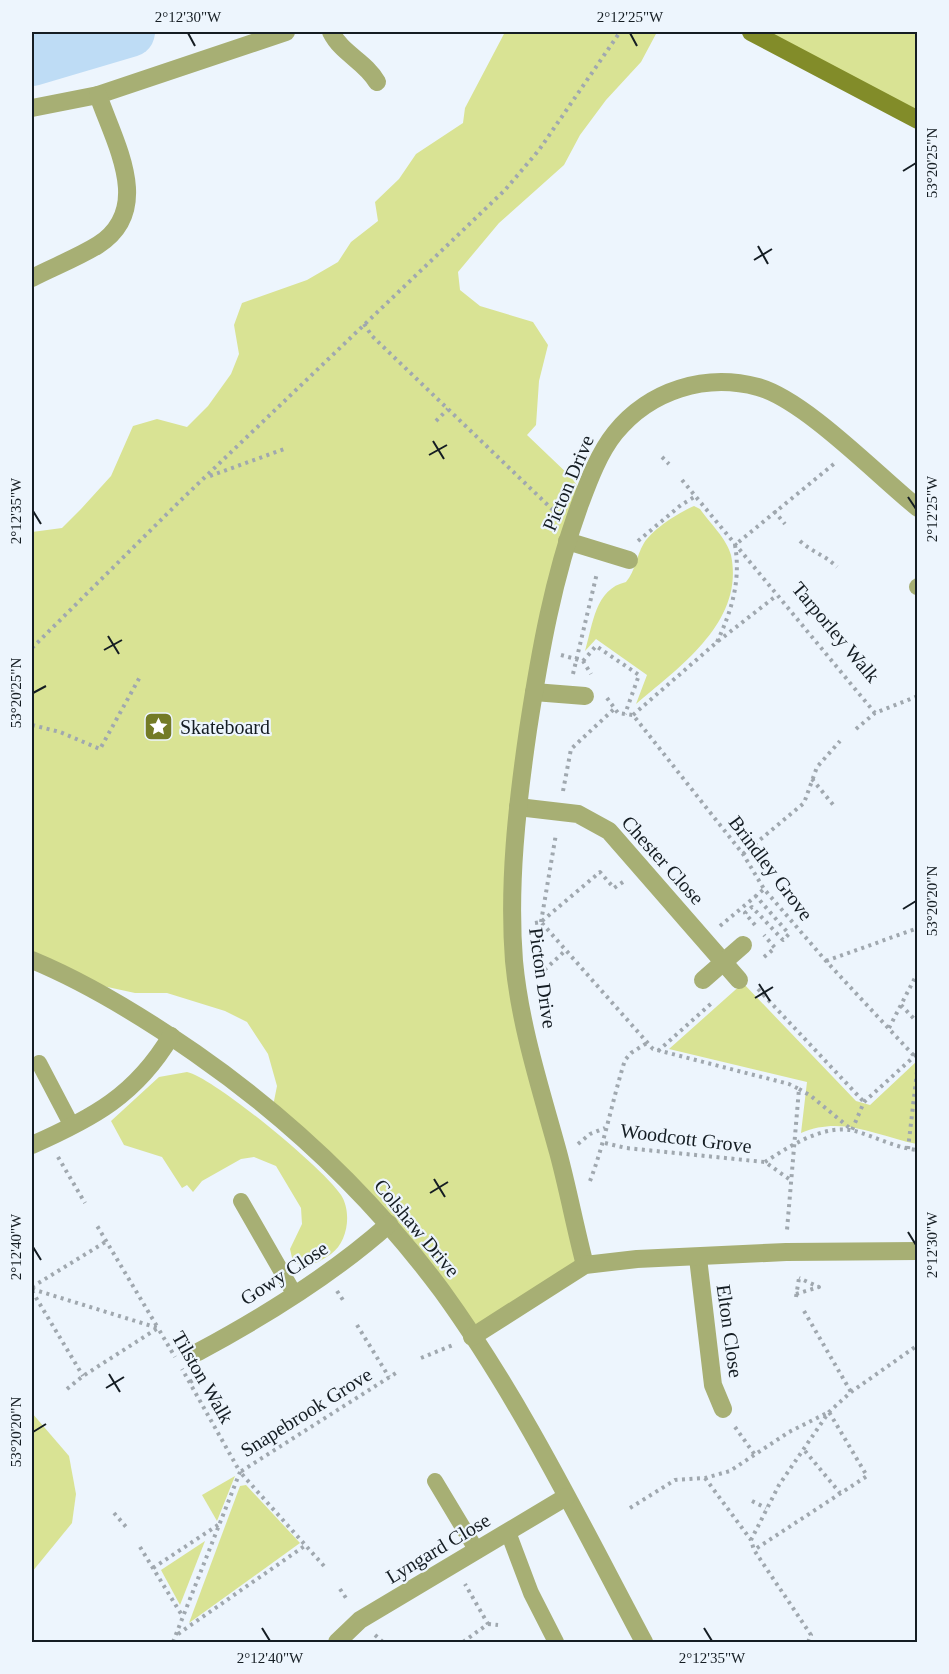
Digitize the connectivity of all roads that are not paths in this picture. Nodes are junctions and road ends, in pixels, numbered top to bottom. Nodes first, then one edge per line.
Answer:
1 (286, 32) edge
2 (331, 32) edge
3 (751, 32) edge
4 (377, 82) dead end
5 (98, 95) junction
6 (32, 108) edge
7 (918, 120) edge
8 (32, 278) edge
9 (918, 508) edge
10 (570, 534) junction
11 (624, 559) road end
12 (534, 692) junction
13 (577, 696) road end
14 (518, 807) junction
15 (743, 945) dead end
16 (32, 960) edge
17 (723, 963) junction
18 (703, 980) dead end
19 (745, 982) road end
20 (171, 1036) junction
21 (39, 1063) dead end
22 (72, 1126) junction
23 (39, 1142) edge
24 (241, 1201) dead end
25 (389, 1224) junction
26 (918, 1251) edge
27 (698, 1258) junction
28 (585, 1265) junction
29 (295, 1295) junction
30 (472, 1338) junction
31 (206, 1348) dead end
32 (723, 1409) road end
33 (435, 1481) dead end
34 (566, 1497) junction
35 (507, 1532) junction
36 (477, 1551) junction
37 (337, 1642) edge
38 (556, 1642) edge
39 (644, 1642) edge

1 - 5 street
2 - 4 street
3 - 7 main road
5 - 6 street
5 - 8 street
9 - 10 street, Picton Drive
10 - 11 street
10 - 12 street, Picton Drive
12 - 13 street
12 - 14 street, Picton Drive
14 - 17 street, Chester Close
14 - 28 street, Picton Drive
15 - 17 street
16 - 20 street, Colshaw Drive
17 - 18 street
17 - 19 street, Chester Close
20 - 22 street
20 - 25 street, Colshaw Drive
21 - 22 lane
22 - 23 street
24 - 29 lane
25 - 29 street, Gowy Close
25 - 30 street, Colshaw Drive
26 - 27 street
27 - 28 street
27 - 32 street, Elton Close
28 - 30 street
29 - 31 street, Gowy Close
30 - 34 street, Colshaw Drive
33 - 36 lane
34 - 35 street, Lyngard Close
34 - 39 street, Colshaw Drive
35 - 36 street, Lyngard Close
35 - 38 lane
36 - 37 street, Lyngard Close

